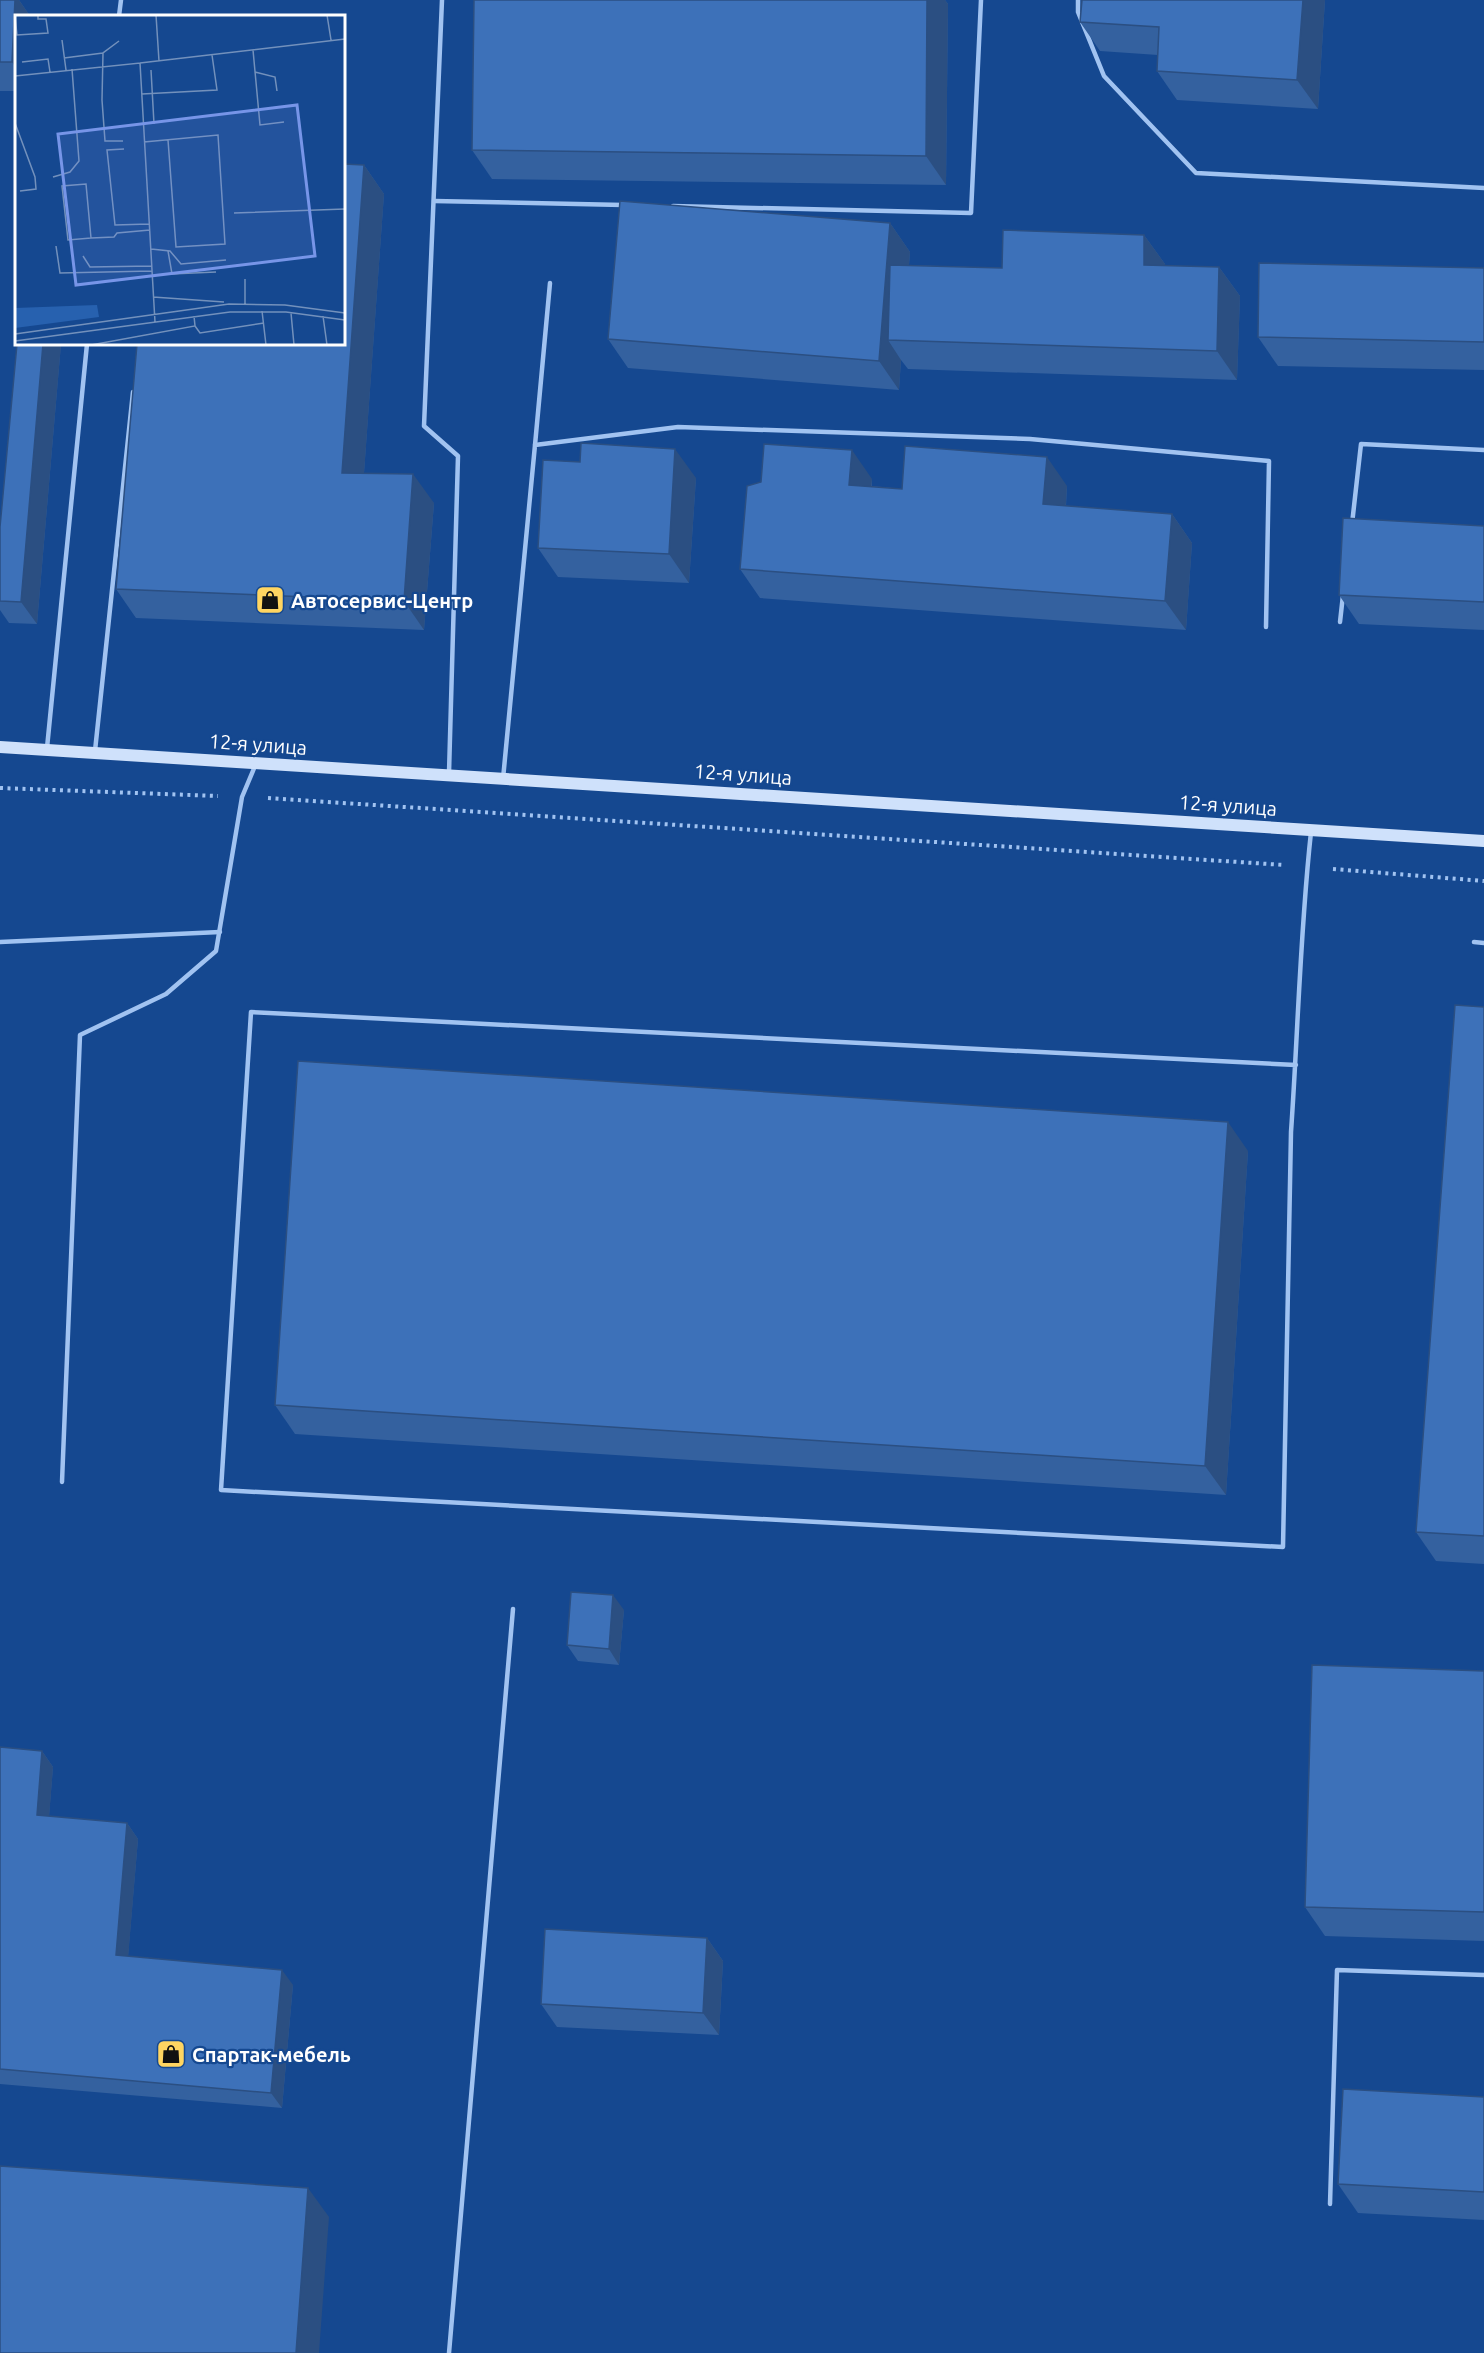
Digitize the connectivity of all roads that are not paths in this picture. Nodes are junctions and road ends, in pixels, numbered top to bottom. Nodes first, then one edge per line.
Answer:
1 (121, 0) edge
2 (442, 0) edge
3 (981, 0) edge
4 (1078, 0) edge
5 (119, 15) edge
6 (1484, 188) edge
7 (434, 201) junction
8 (625, 205) edge
9 (661, 206) edge
10 (550, 283) dead end
11 (87, 345) edge
12 (134, 390) edge
13 (536, 445) junction
14 (1484, 450) edge
15 (1351, 527) edge
16 (1344, 586) edge
17 (1340, 622) edge
18 (1266, 627) dead end
19 (0, 747) edge
20 (47, 750) junction
21 (95, 753) junction
22 (256, 764) junction
23 (448, 776) junction
24 (503, 779) junction
25 (1311, 830) junction
26 (1484, 841) edge
27 (220, 932) junction
28 (0, 942) edge
29 (1474, 942) dead end
30 (1484, 943) edge
31 (1296, 1065) junction
32 (62, 1482) dead end
33 (513, 1610) dead end
34 (1484, 1975) edge
35 (1330, 2204) dead end
36 (449, 2353) edge

1 - 5 lane
2 - 7 lane
3 - 9 lane
4 - 6 lane
7 - 8 lane
7 - 23 lane
10 - 13 lane
11 - 20 lane
12 - 21 lane
13 - 18 lane
13 - 24 lane
14 - 15 lane
16 - 17 lane
19 - 20 main road, 12-я улица
20 - 21 main road, 12-я улица
21 - 22 main road, 12-я улица
22 - 23 main road, 12-я улица
22 - 27 lane
23 - 24 main road, 12-я улица
24 - 25 main road, 12-я улица
25 - 26 main road, 12-я улица
25 - 31 lane
27 - 28 lane
27 - 32 lane
29 - 30 lane
31 - 31 lane
33 - 36 lane
34 - 35 lane

